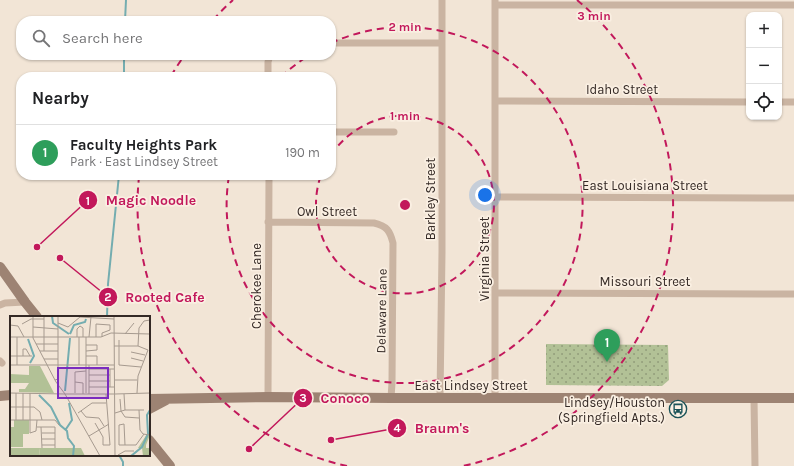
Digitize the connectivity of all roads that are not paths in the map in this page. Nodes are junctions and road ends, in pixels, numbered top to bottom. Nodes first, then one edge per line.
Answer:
1 (442, 0) edge
2 (495, 2) edge
3 (794, 5) edge
4 (336, 43) edge
5 (442, 43) junction
6 (269, 60) edge
7 (268, 72) edge
8 (495, 101) junction
9 (746, 102) edge
10 (782, 102) edge
11 (794, 102) edge
12 (336, 132) edge
13 (394, 132) dead end
14 (269, 180) edge
15 (496, 197) junction
16 (794, 198) edge
17 (268, 222) junction
18 (385, 227) joint
19 (0, 267) edge
20 (495, 293) junction
21 (794, 294) edge
22 (25, 302) junction
23 (0, 305) edge
24 (36, 316) edge
25 (268, 397) junction
26 (391, 398) junction
27 (440, 398) junction
28 (495, 398) junction
29 (754, 398) junction
30 (794, 398) edge
31 (150, 399) edge
32 (168, 399) junction
33 (150, 408) edge
34 (150, 441) edge
35 (170, 466) edge
36 (755, 466) edge

1 - 5 street, Barkley Street
2 - 3 street
2 - 8 street, Virginia Street
4 - 5 street
5 - 27 street, Barkley Street
6 - 7 street
8 - 9 street, Idaho Street
8 - 15 street, Virginia Street
10 - 11 street
12 - 13 street
14 - 17 street, Cherokee Lane
15 - 16 street, East Louisiana Street
15 - 20 street, Virginia Street
17 - 18 street, Owl Street
17 - 25 street, Cherokee Lane
18 - 26 street, Delaware Lane
19 - 22 main road
20 - 21 street, Missouri Street
20 - 28 street, Virginia Street
22 - 23 street
22 - 24 main road
25 - 26 main road, East Lindsey Street
25 - 32 main road, East Lindsey Street
26 - 27 main road, East Lindsey Street
27 - 28 main road, East Lindsey Street
28 - 29 main road, East Lindsey Street
29 - 30 main road, East Lindsey Street
29 - 36 street
31 - 32 main road, East Lindsey Street
32 - 33 main road
34 - 35 main road

